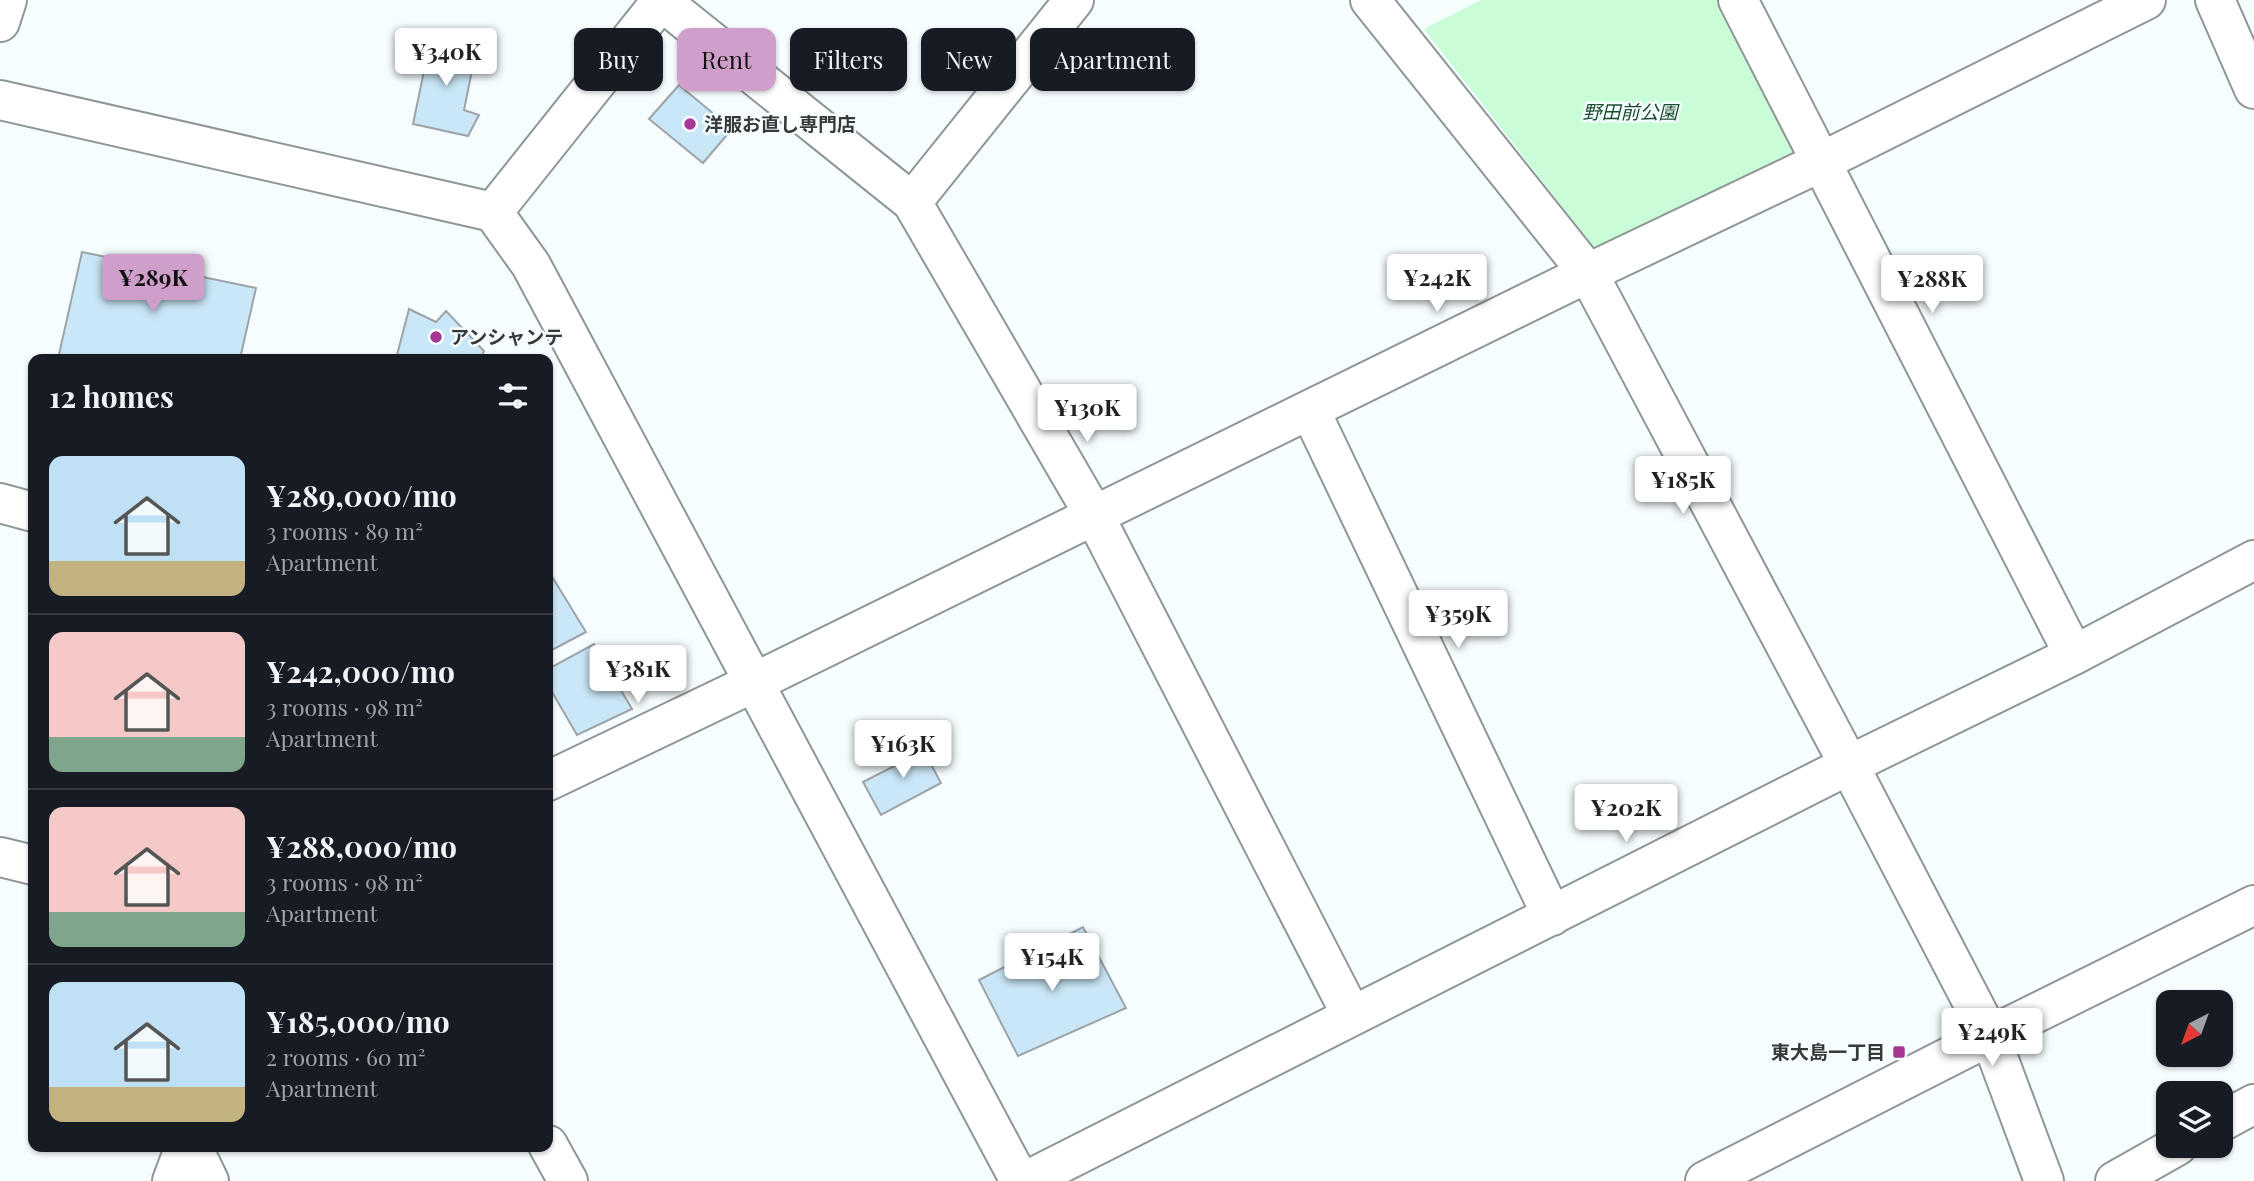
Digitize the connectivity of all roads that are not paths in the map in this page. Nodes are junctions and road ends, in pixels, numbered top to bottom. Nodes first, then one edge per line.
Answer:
1 (7, 0) edge
2 (661, 0) edge
3 (1074, 0) edge
4 (1370, 0) edge
5 (2146, 0) edge
6 (2215, 0) edge
7 (1750, 4) edge
8 (0, 22) edge
9 (2254, 89) edge
10 (0, 100) edge
11 (1821, 162) junction
12 (912, 202) junction
13 (493, 212) junction
14 (1588, 273) junction
15 (1310, 410) junction
16 (0, 503) edge
17 (28, 511) edge
18 (1094, 515) junction
19 (2254, 560) edge
20 (2074, 655) junction
21 (755, 682) junction
22 (1849, 765) junction
23 (553, 779) edge
24 (0, 857) edge
25 (28, 864) edge
26 (2254, 905) edge
27 (1552, 916) junction
28 (1352, 1016) junction
29 (1990, 1036) junction
30 (2254, 1104) edge
31 (2233, 1115) edge
32 (183, 1152) edge
33 (195, 1152) edge
34 (552, 1152) edge
35 (2156, 1158) edge
36 (172, 1181) edge
37 (209, 1181) edge
38 (568, 1181) edge
39 (1020, 1181) edge
40 (1026, 1181) edge
41 (1705, 1181) edge
42 (2044, 1181) edge
43 (2115, 1181) edge

1 - 8 street
2 - 12 street
2 - 13 street
3 - 12 street
4 - 14 street
5 - 11 street
6 - 9 street
7 - 11 street
10 - 13 street
11 - 14 street
11 - 20 street
12 - 18 street
13 - 21 street
14 - 15 street
14 - 22 street
15 - 18 street
15 - 27 street
16 - 17 street
18 - 21 street
18 - 28 street
19 - 20 street
20 - 22 street
21 - 23 street
21 - 39 street
22 - 27 street
22 - 29 street
24 - 25 street
26 - 29 street
27 - 28 street
28 - 40 street
29 - 41 street
29 - 42 street
30 - 31 street
32 - 36 street
33 - 37 street
34 - 38 street
35 - 43 street

